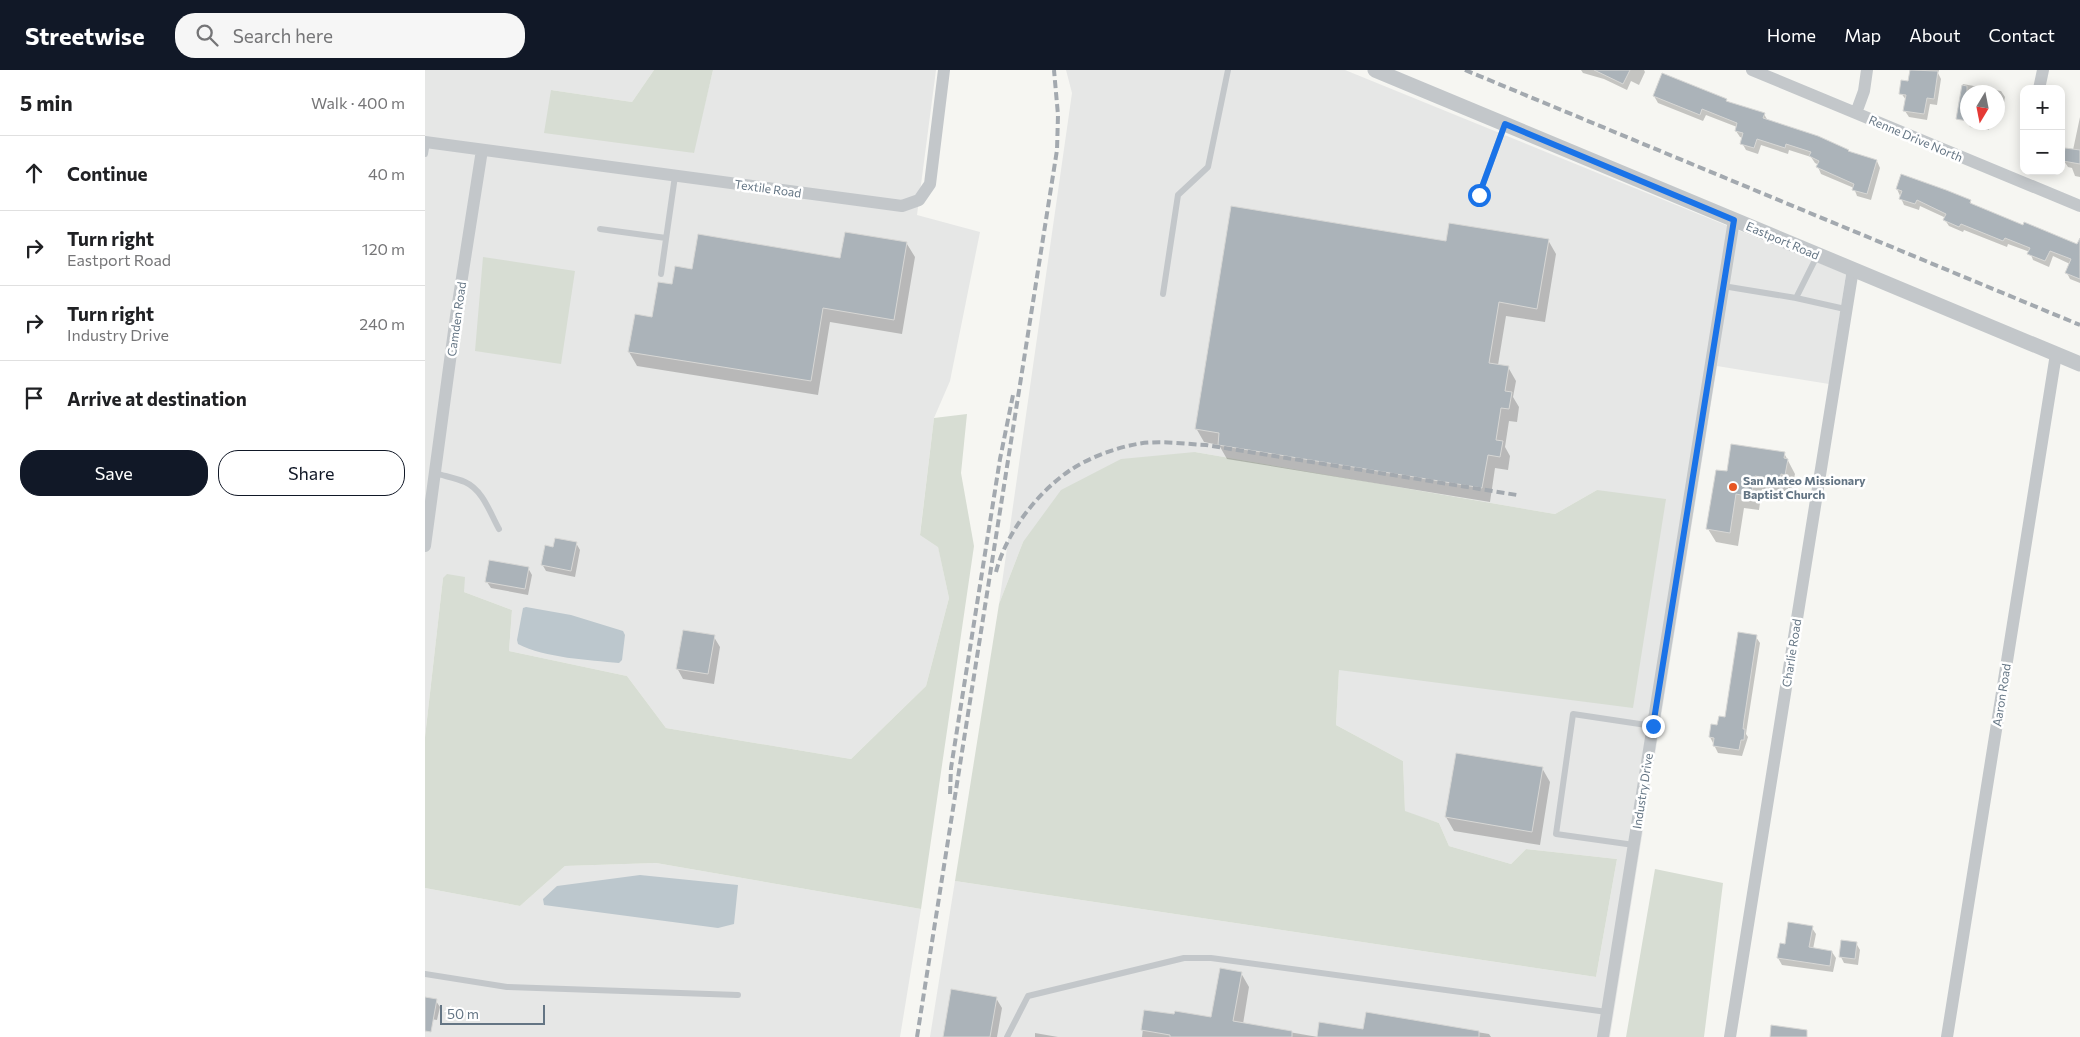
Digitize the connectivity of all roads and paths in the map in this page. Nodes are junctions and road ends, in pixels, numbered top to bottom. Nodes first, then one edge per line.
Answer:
1 (944, 70) edge
2 (1228, 70) edge
3 (1375, 70) edge
4 (1752, 70) edge
5 (1867, 70) edge
6 (2043, 70) edge
7 (2040, 85) edge
8 (1856, 113) junction
9 (1505, 124) junction
10 (426, 146) edge
11 (482, 150) junction
12 (2022, 175) edge
13 (675, 176) junction
14 (2019, 181) junction
15 (1479, 195) dead end
16 (2080, 206) edge
17 (1734, 220) junction
18 (600, 229) dead end
19 (666, 238) junction
20 (1818, 254) junction
21 (1853, 269) junction
22 (661, 274) dead end
23 (1723, 286) junction
24 (1163, 294) dead end
25 (1796, 298) junction
26 (1845, 309) junction
27 (2056, 354) junction
28 (2080, 364) edge
29 (435, 473) junction
30 (499, 529) dead end
31 (425, 546) edge
32 (1653, 726) junction
33 (1634, 845) junction
34 (425, 974) edge
35 (739, 996) dead end
36 (1607, 1012) junction
37 (1007, 1037) edge
38 (1603, 1037) edge
39 (1729, 1037) edge
40 (1947, 1037) edge

1 - 13 street, Textile Road
2 - 24 lane
3 - 9 street, Eastport Road
4 - 8 street, Renne Drive North
5 - 8 street
6 - 7 street
8 - 14 street, Renne Drive North
9 - 15 lane
9 - 17 street, Eastport Road
10 - 11 street
11 - 13 street, Textile Road
11 - 29 street, Camden Road
12 - 14 street
13 - 19 lane
14 - 16 street, Renne Drive North
17 - 20 street, Eastport Road
17 - 23 street, Industry Drive
18 - 19 lane
19 - 22 lane
20 - 21 street, Eastport Road
20 - 25 lane
21 - 26 street, Charlie Road
21 - 27 street, Eastport Road
23 - 25 lane
23 - 32 street, Industry Drive
25 - 26 lane
26 - 39 street, Charlie Road
27 - 28 street, Eastport Road
27 - 40 street, Aaron Road
29 - 30 lane
29 - 31 street, Camden Road
32 - 33 street, Industry Drive
32 - 33 lane
33 - 36 street, Industry Drive
34 - 35 lane
36 - 37 lane
36 - 38 street, Industry Drive

